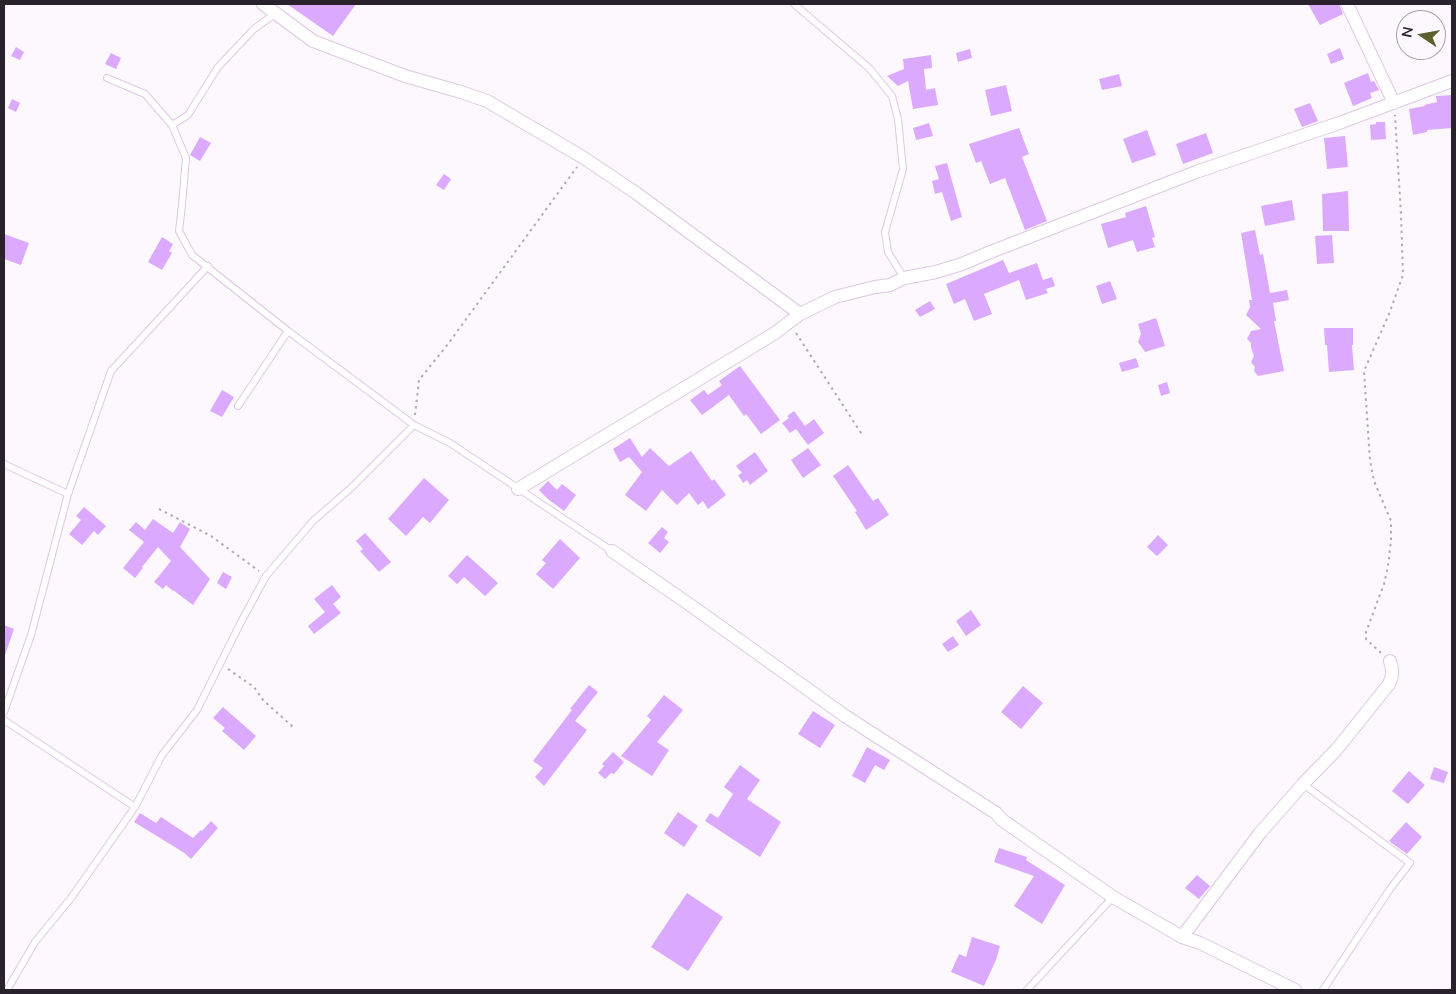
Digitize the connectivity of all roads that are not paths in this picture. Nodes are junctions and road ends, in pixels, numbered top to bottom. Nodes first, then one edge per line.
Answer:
1 (263, 4) edge
2 (794, 4) edge
3 (1347, 4) edge
4 (276, 14) junction
5 (107, 78) dead end
6 (1452, 81) edge
7 (1394, 103) junction
8 (172, 125) junction
9 (208, 266) junction
10 (904, 278) junction
11 (800, 314) junction
12 (288, 331) junction
13 (238, 406) dead end
14 (414, 425) junction
15 (4, 464) edge
16 (518, 489) junction
17 (68, 494) junction
18 (612, 551) joint
19 (1390, 661) road end
20 (4, 712) edge
21 (4, 720) edge
22 (1303, 784) junction
23 (135, 806) junction
24 (1113, 897) junction
25 (1182, 938) junction
26 (6, 990) edge
27 (1027, 990) edge
28 (1295, 990) edge
29 (1323, 990) edge

1 - 4 street
2 - 10 lane
3 - 7 street
4 - 8 lane
4 - 11 street
5 - 8 lane
6 - 7 street
7 - 10 street
8 - 9 lane
9 - 12 lane
9 - 17 lane
10 - 11 street
11 - 16 street
12 - 13 lane
12 - 14 lane
14 - 16 lane
14 - 23 lane
15 - 17 lane
16 - 18 lane
17 - 20 lane
18 - 24 street
19 - 22 street
21 - 23 lane
22 - 25 street
22 - 29 lane
23 - 26 lane
24 - 25 street
24 - 27 lane
25 - 28 street

